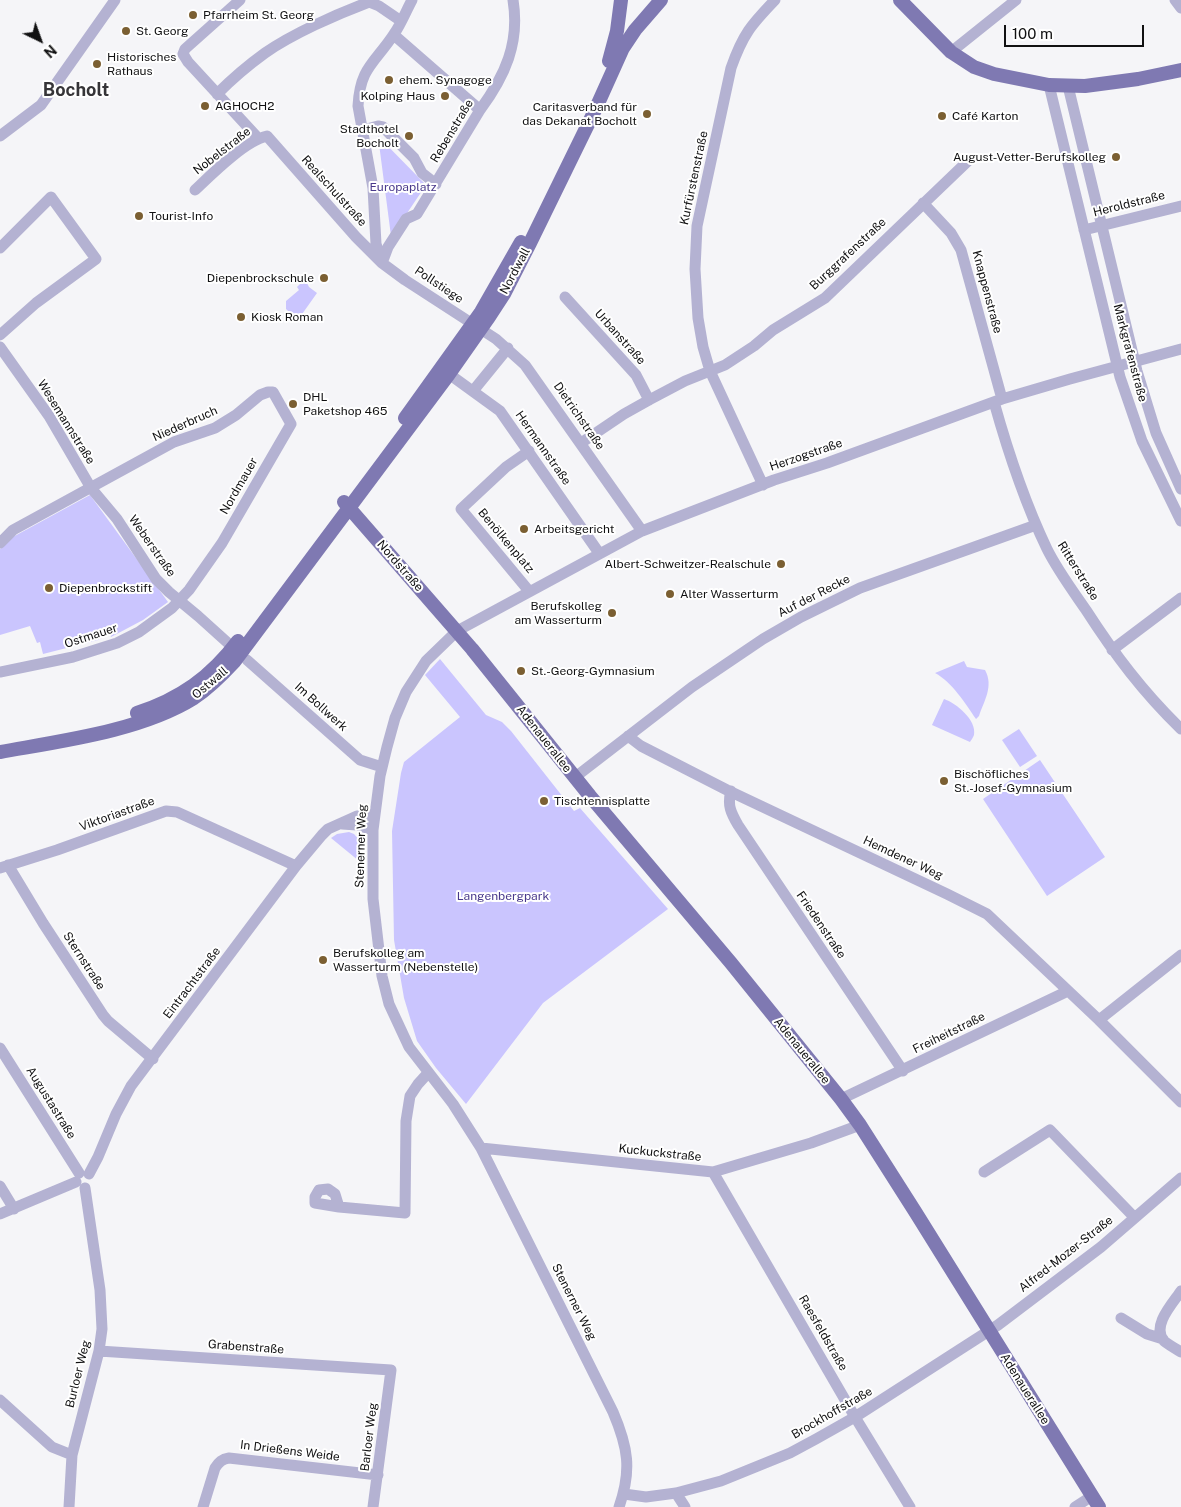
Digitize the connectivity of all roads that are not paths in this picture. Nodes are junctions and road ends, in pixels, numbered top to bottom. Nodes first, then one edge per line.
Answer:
1 (114, 0) edge
2 (240, 0) edge
3 (412, 0) edge
4 (513, 0) edge
5 (661, 0) edge
6 (775, 0) edge
7 (900, 0) edge
8 (1016, 0) edge
9 (1175, 0) edge
10 (621, 4) edge
11 (1181, 8) edge
12 (647, 14) junction
13 (401, 20) junction
14 (394, 35) junction
15 (951, 52) junction
16 (1181, 70) edge
17 (1049, 86) junction
18 (1068, 86) junction
19 (217, 94) junction
20 (480, 110) junction
21 (363, 130) junction
22 (0, 136) edge
23 (262, 137) junction
24 (970, 160) dead end
25 (1090, 180) junction
26 (436, 184) junction
27 (1073, 184) junction
28 (195, 190) dead end
29 (923, 203) junction
30 (1181, 206) edge
31 (1102, 226) junction
32 (1084, 230) junction
33 (0, 248) edge
34 (382, 263) junction
35 (565, 297) dead end
36 (477, 327) junction
37 (0, 335) edge
38 (0, 347) edge
39 (508, 348) junction
40 (1181, 349) edge
41 (1134, 362) junction
42 (1117, 367) junction
43 (710, 371) junction
44 (449, 374) junction
45 (473, 391) junction
46 (260, 395) joint
47 (649, 400) junction
48 (998, 401) junction
49 (581, 443) junction
50 (529, 451) junction
51 (764, 485) junction
52 (91, 488) junction
53 (1181, 489) edge
54 (347, 505) junction
55 (1181, 521) edge
56 (1036, 525) junction
57 (642, 531) junction
58 (0, 543) edge
59 (599, 553) junction
60 (529, 591) junction
61 (1181, 598) edge
62 (180, 601) junction
63 (457, 631) junction
64 (1112, 650) junction
65 (240, 654) junction
66 (0, 672) edge
67 (1181, 729) edge
68 (628, 736) junction
69 (0, 743) edge
70 (0, 752) edge
71 (382, 767) junction
72 (574, 778) junction
73 (731, 791) junction
74 (374, 815) junction
75 (338, 824) junction
76 (373, 830) junction
77 (296, 866) junction
78 (4, 867) edge
79 (1181, 955) edge
80 (1068, 991) junction
81 (1099, 1020) junction
82 (0, 1048) edge
83 (153, 1058) junction
84 (903, 1071) junction
85 (428, 1074) junction
86 (841, 1099) junction
87 (1181, 1102) edge
88 (860, 1125) junction
89 (482, 1148) junction
90 (713, 1172) junction
91 (984, 1172) dead end
92 (1181, 1178) edge
93 (82, 1179) junction
94 (0, 1186) edge
95 (339, 1207) dead end
96 (14, 1209) junction
97 (0, 1214) edge
98 (1134, 1218) junction
99 (1181, 1291) edge
100 (1121, 1318) dead end
101 (989, 1331) junction
102 (1163, 1339) junction
103 (99, 1351) junction
104 (1181, 1352) edge
105 (391, 1370) joint
106 (0, 1400) edge
107 (855, 1416) junction
108 (72, 1455) junction
109 (378, 1475) junction
110 (676, 1493) junction
111 (624, 1494) junction
112 (1095, 1502) edge
113 (69, 1507) edge
114 (203, 1507) edge
115 (373, 1507) edge
116 (619, 1507) edge
117 (685, 1507) edge
118 (910, 1507) edge
119 (1075, 1507) edge

1 - 22 street
2 - 19 street, Realschulstraße
3 - 13 street
4 - 20 street, Rebenstraße
5 - 12 main road, Nordwall
6 - 43 street, Kurfürstenstraße
7 - 15 main road
8 - 15 street
9 - 11 street
10 - 12 main road
10 - 36 main road, Nordwall
12 - 36 main road, Nordwall
13 - 14 street
13 - 19 street
14 - 20 street
14 - 21 street
15 - 17 main road
16 - 18 main road
17 - 18 main road
17 - 27 street, Markgrafenstraße
18 - 25 street, Markgrafenstraße
19 - 23 street, Realschulstraße
20 - 26 street, Rebenstraße
21 - 26 street
21 - 34 street
23 - 28 street, Nobelstraße
23 - 34 street, Realschulstraße
24 - 29 street, Burggrafenstraße
25 - 27 street
25 - 31 street, Markgrafenstraße
26 - 34 street, Rebenstraße
27 - 32 street, Markgrafenstraße
29 - 43 street, Burggrafenstraße
29 - 48 street, Knappenstraße
30 - 31 street, Heroldstraße
31 - 32 street, Heroldstraße
31 - 41 street, Markgrafenstraße
32 - 42 street, Markgrafenstraße
33 - 37 street
34 - 36 street, Pollstiege
35 - 47 street, Urbanstraße
36 - 39 street, Dietrichstraße
36 - 44 main road, Nordwall
36 - 54 main road, Nordwall
38 - 52 street, Wesemannstraße
39 - 45 street
39 - 49 street, Dietrichstraße
40 - 41 street, Herzogstraße
41 - 42 street, Herzogstraße
41 - 53 street, Markgrafenstraße
42 - 48 street, Herzogstraße
42 - 55 street, Markgrafenstraße
43 - 47 street
43 - 51 street, Kurfürstenstraße
44 - 45 street, Hermannstraße
44 - 54 main road, Nordwall
45 - 50 street, Hermannstraße
46 - 52 street, Niederbruch
46 - 62 street, Nordmauer
47 - 49 street
48 - 51 street, Herzogstraße
48 - 56 street, Ritterstraße
49 - 57 street, Dietrichstraße
50 - 59 street, Hermannstraße
50 - 60 street, Benölkenplatz
51 - 57 street, Herzogstraße
52 - 58 street, Niederbruch
52 - 62 street, Weberstraße
54 - 63 main road, Nordstraße
54 - 65 main road, Ostwall
56 - 64 street, Ritterstraße
56 - 68 street, Auf der Recke
57 - 59 street, Herzogstraße
59 - 60 street, Herzogstraße
60 - 63 street, Herzogstraße
61 - 64 street
62 - 65 street, Weberstraße
62 - 66 street, Ostmauer
63 - 71 street, Stenerner Weg
63 - 72 main road, Adenauerallee
64 - 67 street, Ritterstraße
65 - 69 main road, Ostwall
65 - 70 main road, Ostwall
65 - 71 street, Im Bollwerk
68 - 72 street
68 - 73 street, Hemdener Weg
71 - 74 street, Stenerner Weg
72 - 86 main road, Adenauerallee
73 - 80 street, Hemdener Weg
73 - 84 street, Friedenstraße
74 - 75 street, Eintrachtstraße
74 - 76 street, Stenerner Weg
75 - 76 street
75 - 77 street, Eintrachtstraße
76 - 85 street, Stenerner Weg
77 - 78 street, Viktoriastraße
77 - 83 street, Eintrachtstraße
78 - 83 street, Sternstraße
79 - 81 street
80 - 81 street, Hemdener Weg
80 - 84 street, Freiheitstraße
81 - 87 street, Hemdener Weg
82 - 93 street, Augustastraße
83 - 93 street, Eintrachtstraße
84 - 86 street, Freiheitstraße
85 - 89 street, Stenerner Weg
85 - 95 street
86 - 88 main road, Adenauerallee
88 - 90 street, Kuckuckstraße
88 - 101 main road, Adenauerallee
89 - 90 street, Kuckuckstraße
89 - 111 street, Stenerner Weg
90 - 107 street, Raesfeldstraße
91 - 98 street
92 - 98 street, Alfred-Mozer-Straße
93 - 96 street
93 - 103 street, Burloer Weg
94 - 96 street
96 - 97 street
98 - 101 street, Alfred-Mozer-Straße
99 - 102 street
100 - 102 street
101 - 107 street, Brockhoffstraße
101 - 112 main road, Adenauerallee
102 - 104 street
103 - 105 street, Grabenstraße
103 - 108 street, Burloer Weg
105 - 109 street, Barloer Weg
106 - 108 street
107 - 110 street, Brockhoffstraße
107 - 118 street, Raesfeldstraße
108 - 113 street, Burloer Weg
109 - 114 street, In Drießens Weide
109 - 115 street, Barloer Weg
110 - 111 street
110 - 117 street
111 - 116 street, Stenerner Weg
112 - 119 street

